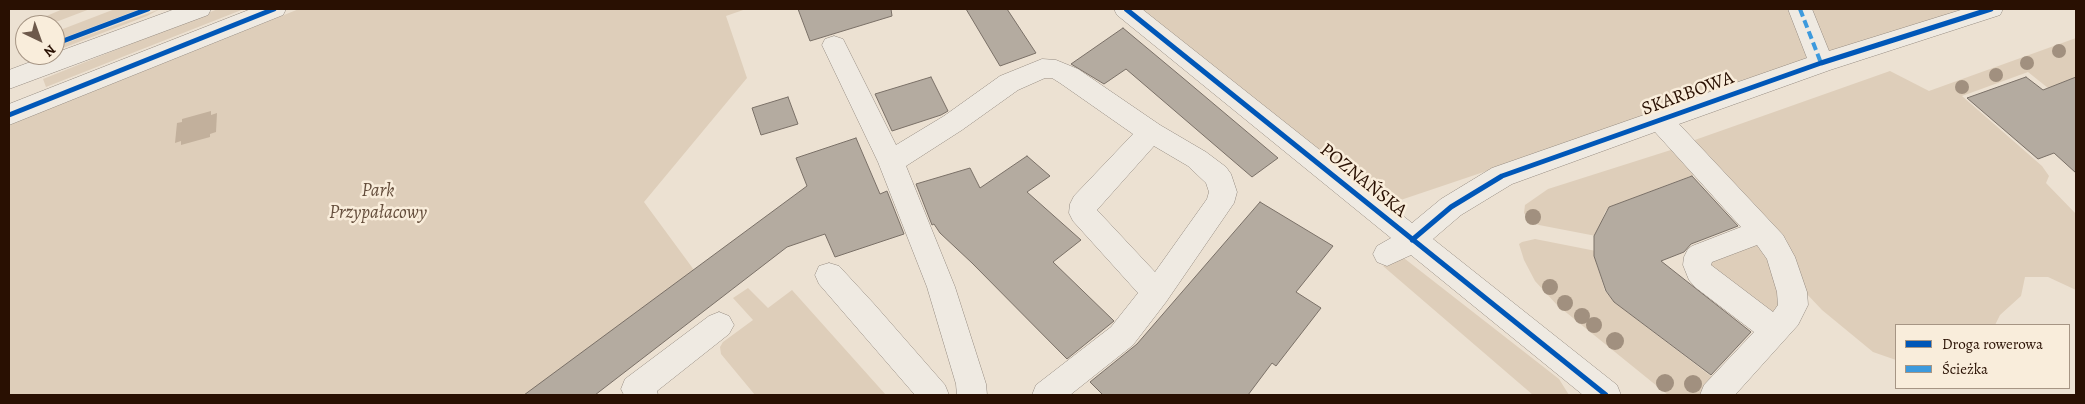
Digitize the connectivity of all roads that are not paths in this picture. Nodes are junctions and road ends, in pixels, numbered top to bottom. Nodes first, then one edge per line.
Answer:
1 (199, 9) edge
2 (274, 9) edge
3 (1126, 9) edge
4 (1800, 9) edge
5 (1991, 9) edge
6 (834, 45) dead end
7 (1821, 63) junction
8 (9, 80) edge
9 (9, 115) edge
10 (1660, 120) junction
11 (1150, 132) junction
12 (891, 162) junction
13 (1762, 231) junction
14 (1412, 240) junction
15 (1388, 254) dead end
16 (828, 275) dead end
17 (1156, 293) junction
18 (719, 325) dead end
19 (1775, 331) junction
20 (643, 395) edge
21 (934, 395) edge
22 (972, 395) edge
23 (1047, 395) edge
24 (1606, 395) edge
25 (1715, 395) edge

1 - 8 street
2 - 9 street
3 - 14 street, POZNAŃSKA
4 - 7 street
5 - 7 street, SKARBOWA
6 - 12 street
7 - 10 street, SKARBOWA
10 - 13 street
10 - 14 street, SKARBOWA
11 - 12 street
11 - 17 street
11 - 17 street
12 - 22 street
13 - 19 street
13 - 19 street
14 - 15 street, SKARBOWA
14 - 24 street, POZNAŃSKA
16 - 21 street
17 - 23 street
18 - 20 street
19 - 25 street

